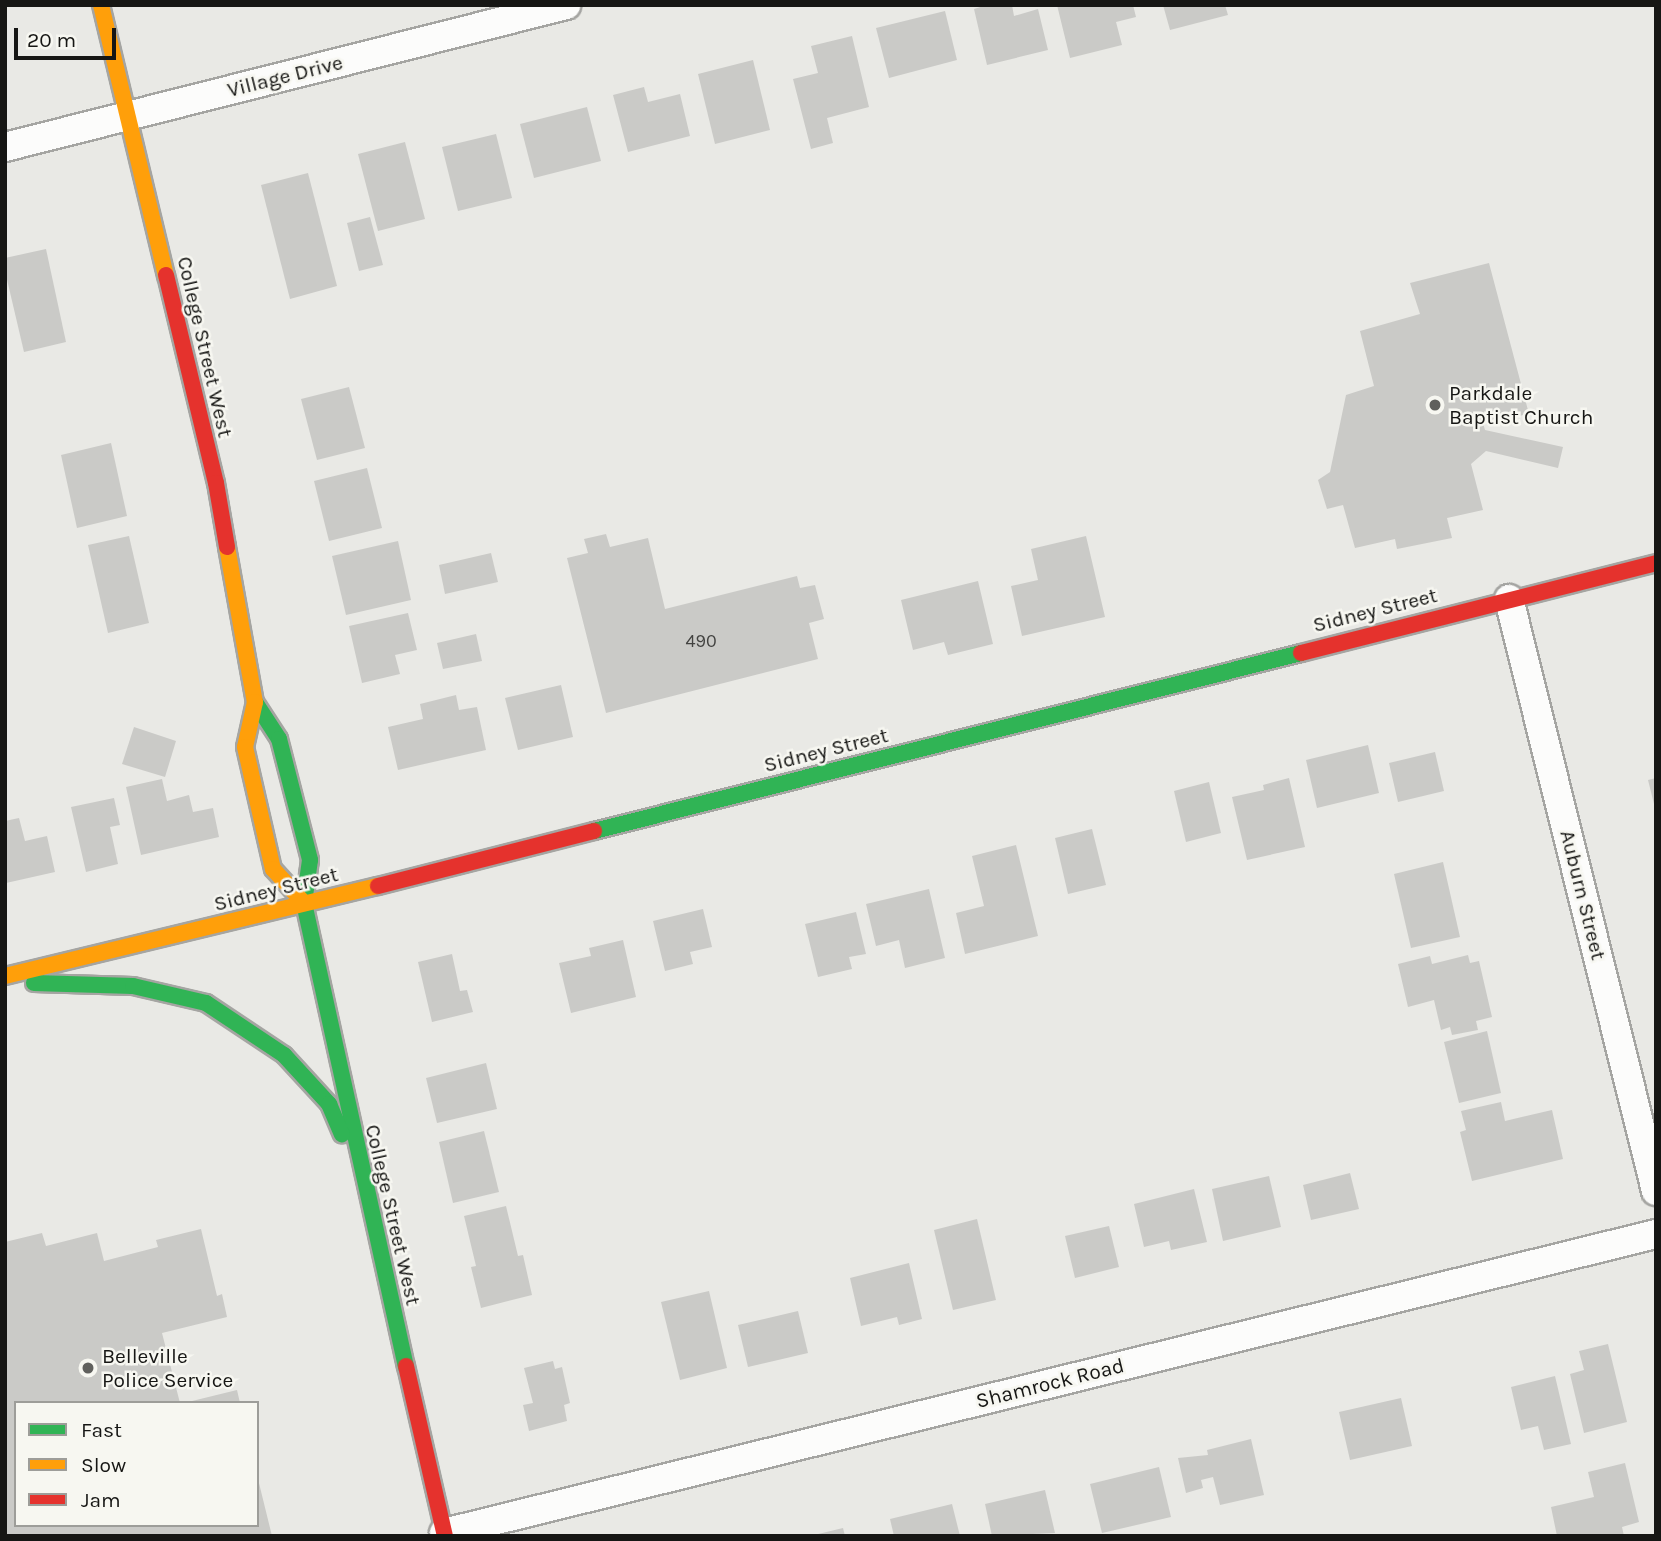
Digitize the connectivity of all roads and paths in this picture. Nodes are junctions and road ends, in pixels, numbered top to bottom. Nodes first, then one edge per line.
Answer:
1 (101, 5) edge
2 (566, 5) edge
3 (129, 115) junction
4 (5, 147) edge
5 (1656, 563) edge
6 (1509, 599) junction
7 (255, 702) junction
8 (304, 904) junction
9 (5, 976) edge
10 (5, 982) edge
11 (363, 1180) junction
12 (1656, 1191) edge
13 (1656, 1234) edge
14 (444, 1534) edge

1 - 3 main road, College Street West
2 - 3 street, Village Drive
3 - 4 street, Village Drive
3 - 7 main road, College Street West
5 - 6 main road, Sidney Street
6 - 8 main road, Sidney Street
6 - 12 street, Auburn Street
7 - 8 main road, College Street West
7 - 8 main road, College Street West
8 - 9 main road, Sidney Street
8 - 11 main road, College Street West
10 - 11 main road
11 - 14 main road, College Street West
13 - 14 street, Shamrock Road

